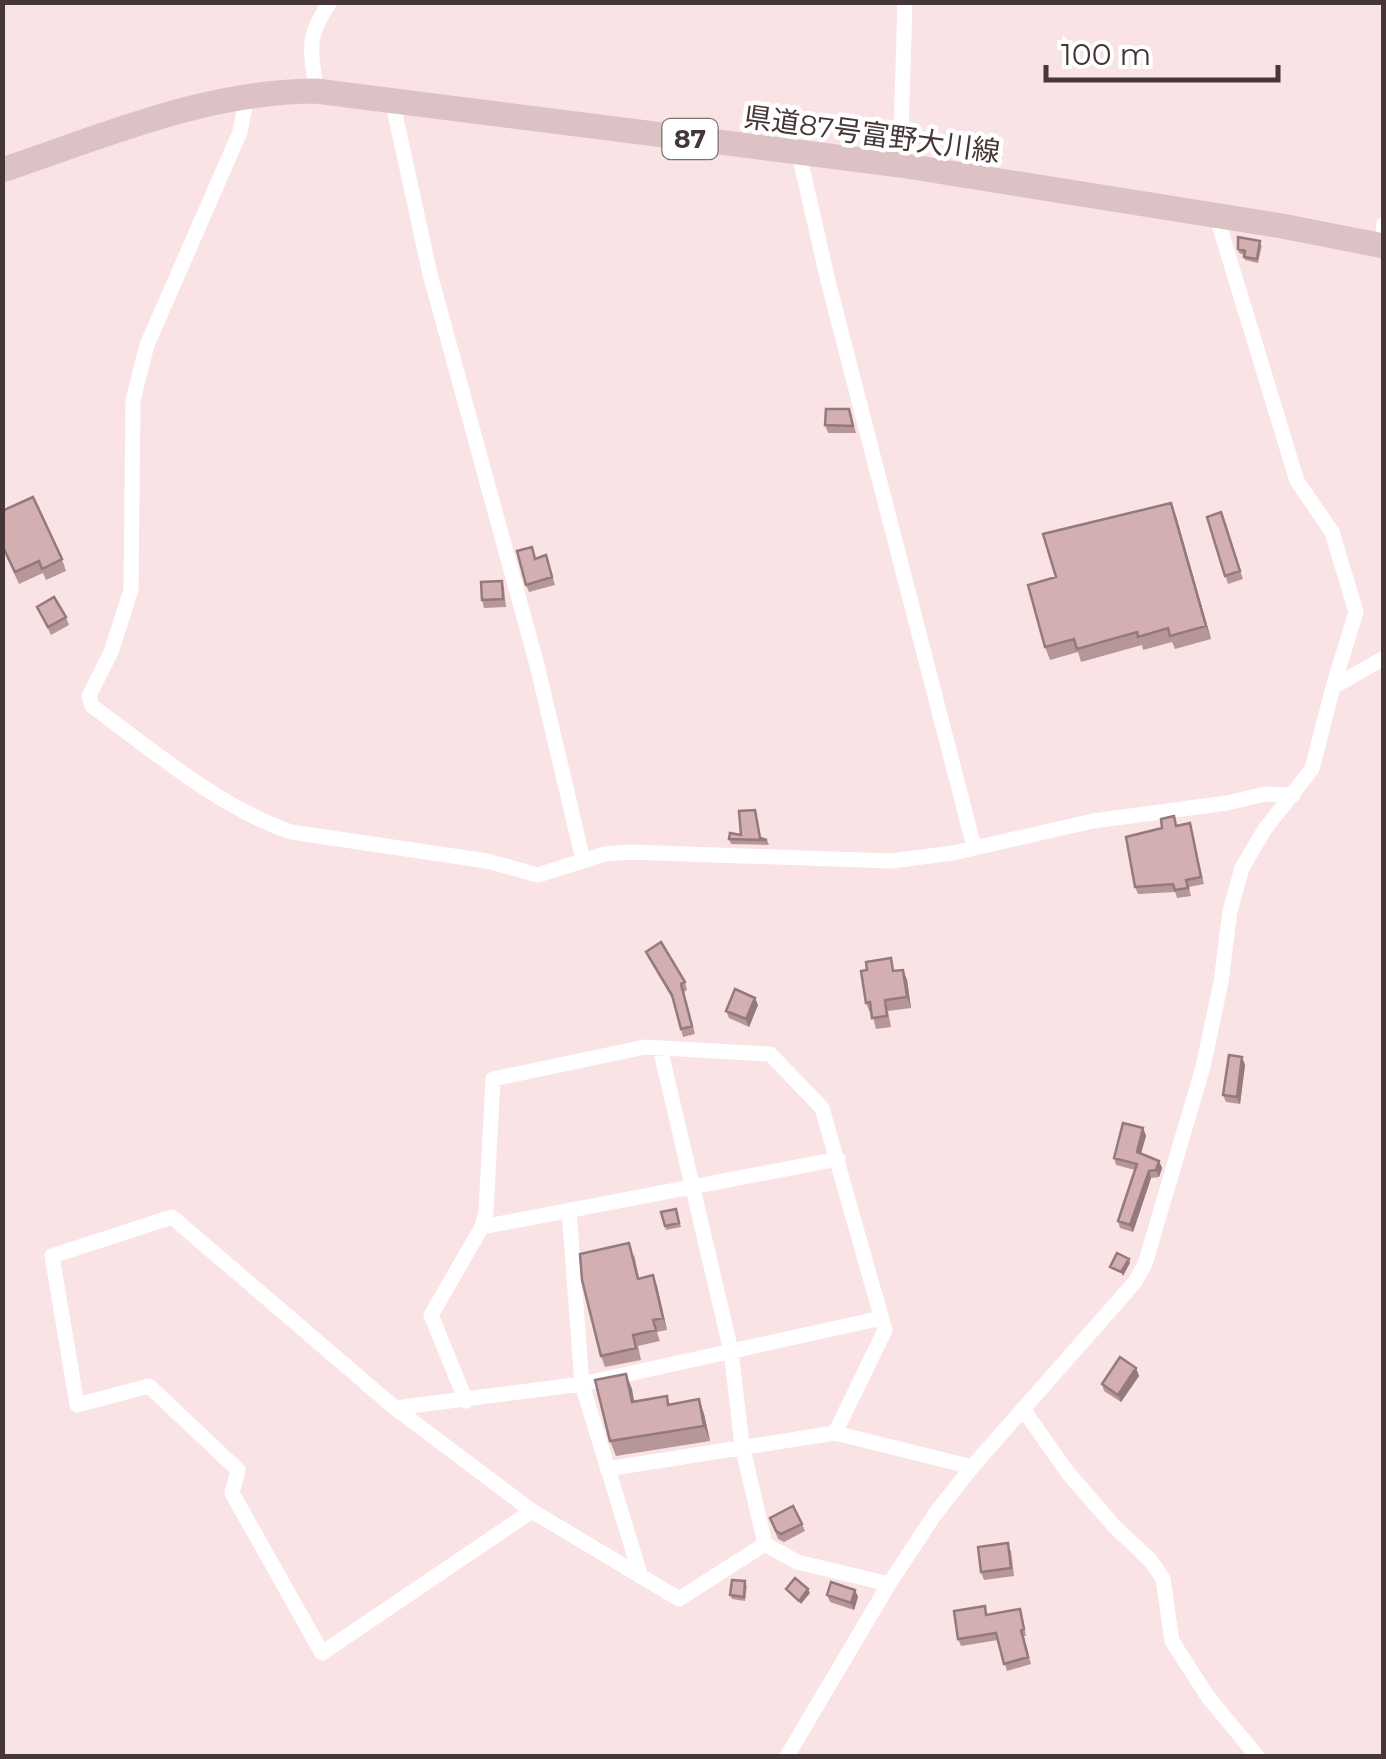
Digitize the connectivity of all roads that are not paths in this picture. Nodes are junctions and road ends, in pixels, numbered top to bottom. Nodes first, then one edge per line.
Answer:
1 (330, 2) edge
2 (906, 2) edge
3 (316, 90) junction
4 (247, 95) junction
5 (392, 100) junction
6 (799, 154) junction
7 (900, 165) junction
8 (2, 170) edge
9 (1217, 218) junction
10 (1384, 224) edge
11 (1383, 246) edge
12 (1384, 658) edge
13 (1332, 687) junction
14 (1293, 795) junction
15 (974, 847) junction
16 (583, 860) junction
17 (660, 1048) junction
18 (838, 1160) junction
19 (692, 1187) junction
20 (569, 1210) junction
21 (482, 1226) junction
22 (882, 1318) junction
23 (731, 1351) junction
24 (582, 1384) junction
25 (466, 1401) junction
26 (395, 1408) junction
27 (1024, 1409) junction
28 (835, 1433) junction
29 (742, 1446) junction
30 (972, 1467) junction
31 (607, 1469) junction
32 (532, 1511) junction
33 (765, 1544) junction
34 (641, 1577) junction
35 (890, 1584) junction
36 (788, 1756) edge
37 (1258, 1756) edge

1 - 3 street
2 - 7 street
3 - 4 main road, 県道87号富野大川線 / 87
3 - 5 main road, 県道87号富野大川線 / 87
4 - 8 main road, 県道87号富野大川線 / 87
4 - 16 street
5 - 6 main road, 県道87号富野大川線 / 87
5 - 16 street
6 - 7 main road, 県道87号富野大川線 / 87
6 - 15 street
7 - 9 main road, 県道87号富野大川線 / 87
9 - 11 main road, 県道87号富野大川線 / 87
9 - 13 street
10 - 11 street
12 - 13 street
13 - 14 street
14 - 15 street
14 - 27 street
15 - 16 street
17 - 18 street
17 - 19 street
17 - 21 street
18 - 19 street
18 - 22 street
19 - 20 street
19 - 23 street
20 - 21 street
20 - 24 street
21 - 25 street
22 - 23 street
22 - 28 street
23 - 24 street
23 - 29 street
24 - 25 street
24 - 31 street
25 - 26 street
26 - 32 street
26 - 32 street
27 - 30 street
27 - 37 street
28 - 29 street
28 - 30 street
29 - 31 street
29 - 33 street
30 - 35 street
31 - 34 street
32 - 34 street
33 - 34 street
33 - 35 street
35 - 36 street

